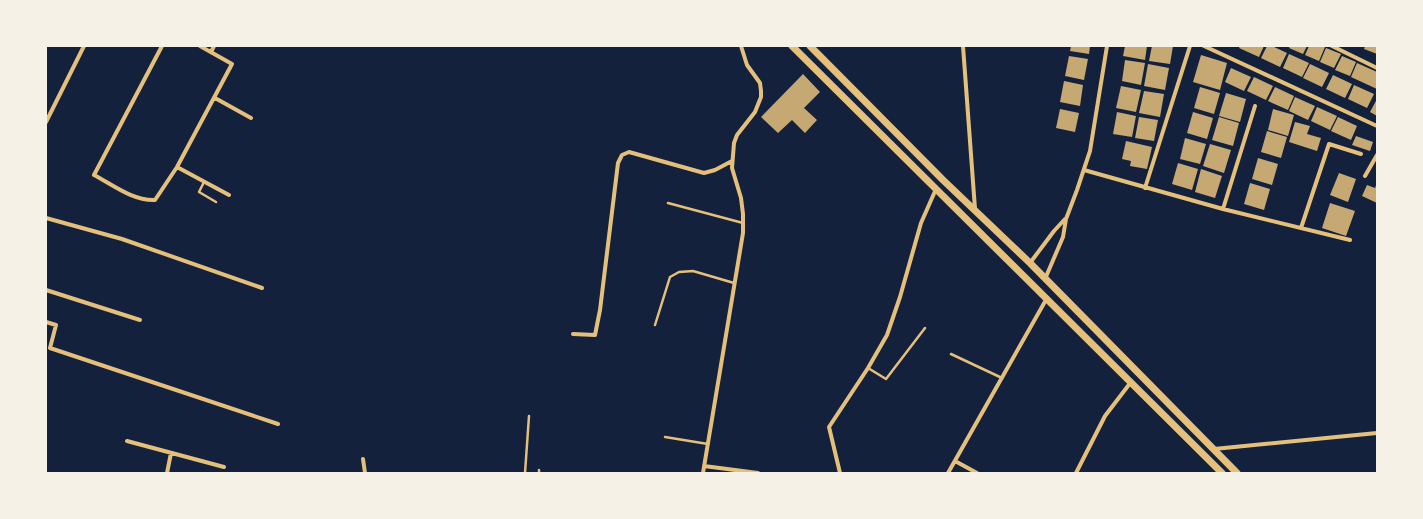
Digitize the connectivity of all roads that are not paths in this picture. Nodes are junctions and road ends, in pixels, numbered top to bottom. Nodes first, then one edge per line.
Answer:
1 (84, 46) edge
2 (162, 46) edge
3 (200, 46) edge
4 (214, 46) edge
5 (741, 46) edge
6 (792, 46) edge
7 (810, 46) edge
8 (963, 46) edge
9 (1107, 46) edge
10 (1190, 46) edge
11 (1204, 46) edge
12 (1332, 46) edge
13 (211, 52) junction
14 (1377, 68) edge
15 (215, 98) junction
16 (1255, 106) dead end
17 (251, 118) dead end
18 (46, 122) edge
19 (1377, 126) edge
20 (1361, 154) dead end
21 (1377, 155) edge
22 (732, 161) junction
23 (177, 167) junction
24 (1084, 170) junction
25 (1365, 176) dead end
26 (204, 182) junction
27 (1145, 188) junction
28 (936, 189) junction
29 (229, 195) dead end
30 (216, 202) dead end
31 (668, 203) dead end
32 (1223, 209) junction
33 (975, 211) junction
34 (46, 218) edge
35 (1066, 218) junction
36 (743, 223) junction
37 (1301, 228) junction
38 (1350, 240) dead end
39 (1030, 263) junction
40 (1045, 279) junction
41 (734, 283) junction
42 (262, 288) dead end
43 (46, 290) edge
44 (1047, 298) junction
45 (140, 320) dead end
46 (46, 322) edge
47 (655, 325) dead end
48 (925, 328) dead end
49 (573, 334) dead end
50 (951, 354) dead end
51 (868, 368) junction
52 (1002, 378) junction
53 (1131, 382) junction
54 (530, 416) dead end
55 (278, 424) dead end
56 (1377, 433) edge
57 (665, 437) dead end
58 (127, 441) dead end
59 (708, 444) junction
60 (1214, 449) junction
61 (171, 453) junction
62 (363, 459) dead end
63 (954, 461) junction
64 (704, 466) junction
65 (224, 467) dead end
66 (167, 473) edge
67 (365, 473) edge
68 (525, 473) edge
69 (703, 473) edge
70 (758, 473) edge
71 (840, 473) edge
72 (948, 473) edge
73 (977, 473) edge
74 (1076, 473) edge
75 (1222, 473) edge
76 (1237, 473) edge

1 - 18 street
2 - 23 street
3 - 13 street
4 - 13 street
5 - 22 street
6 - 28 street
7 - 33 street
8 - 33 street
9 - 24 street
10 - 27 street
11 - 19 street
12 - 14 street
13 - 15 street
15 - 17 street
15 - 23 street
16 - 32 street
20 - 37 street
21 - 25 street
22 - 36 street
22 - 49 street
23 - 26 street
24 - 27 street
24 - 35 street
26 - 29 street
26 - 30 lane
27 - 32 street
28 - 44 street
28 - 51 street
31 - 36 lane
32 - 37 street
33 - 39 street
34 - 42 street
35 - 39 street
35 - 40 street
36 - 41 street
37 - 38 street
39 - 40 street
40 - 60 street
41 - 47 lane
41 - 59 street
43 - 45 street
44 - 52 street
44 - 53 street
46 - 55 street
48 - 51 lane
50 - 52 lane
51 - 71 street
52 - 63 street
53 - 74 street
53 - 75 street
54 - 68 lane
56 - 60 street
57 - 59 lane
58 - 61 street
59 - 64 street
60 - 76 street
61 - 65 street
61 - 66 street
62 - 67 street
63 - 72 street
63 - 73 street
64 - 69 street
64 - 70 street

